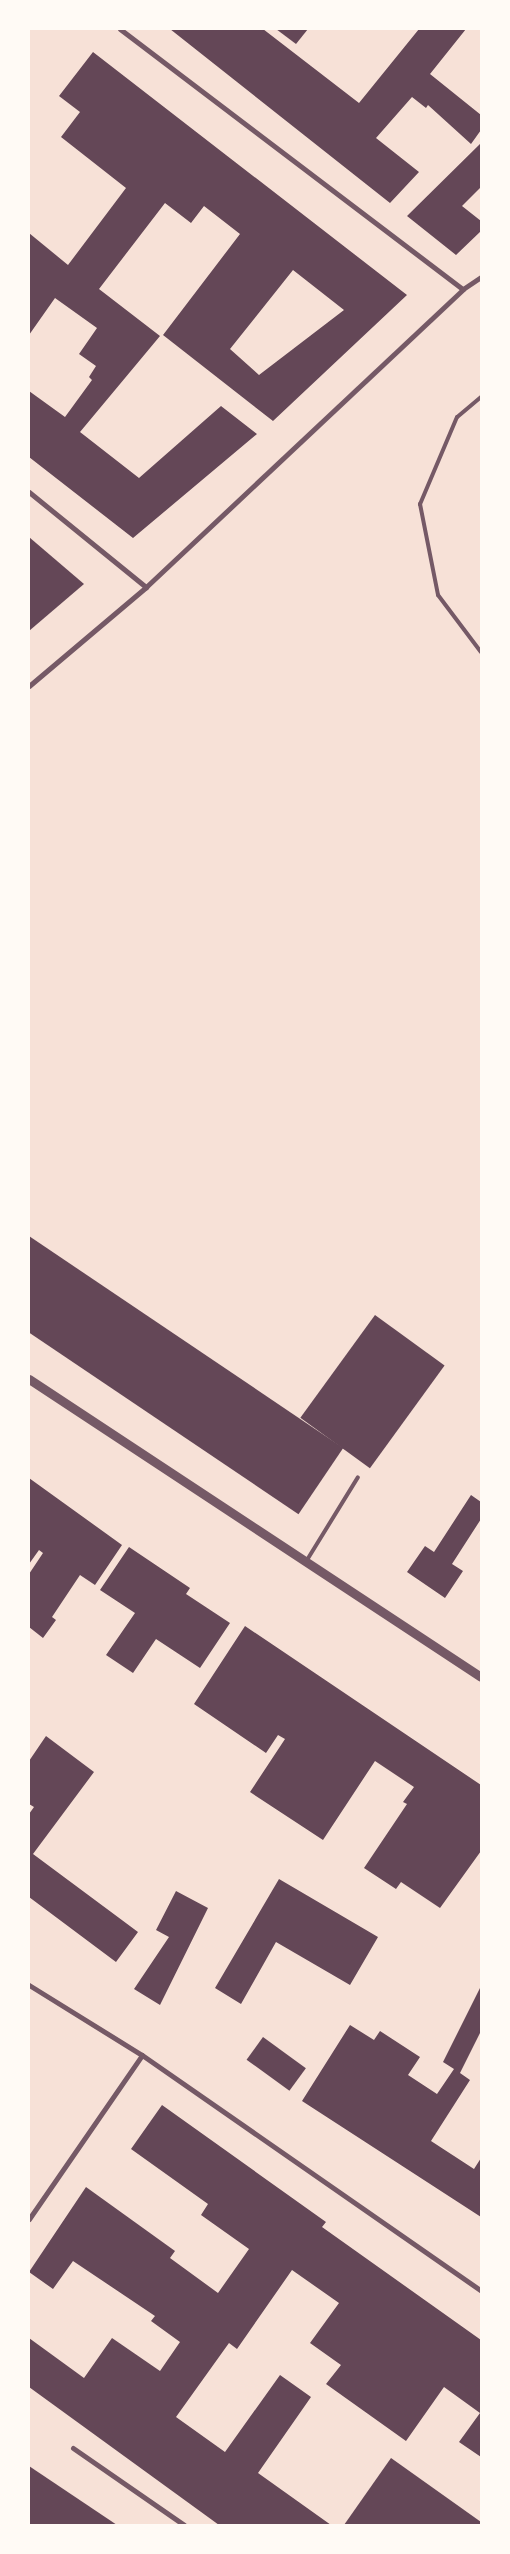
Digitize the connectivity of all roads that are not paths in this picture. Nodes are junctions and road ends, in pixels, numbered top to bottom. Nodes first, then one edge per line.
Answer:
1 (120, 29) edge
2 (481, 277) edge
3 (463, 289) junction
4 (481, 397) edge
5 (29, 492) edge
6 (146, 587) junction
7 (481, 652) edge
8 (29, 686) edge
9 (29, 1379) edge
10 (358, 1477) dead end
11 (307, 1560) junction
12 (481, 1677) edge
13 (29, 1985) edge
14 (142, 2055) junction
15 (29, 2219) edge
16 (481, 2291) edge
17 (73, 2448) dead end
18 (184, 2525) edge

1 - 3 street
2 - 3 street
3 - 6 street
4 - 7 lane
5 - 6 street
6 - 8 street
9 - 11 street
10 - 11 lane
11 - 12 street
13 - 14 street
14 - 15 street
14 - 16 street
17 - 18 street

